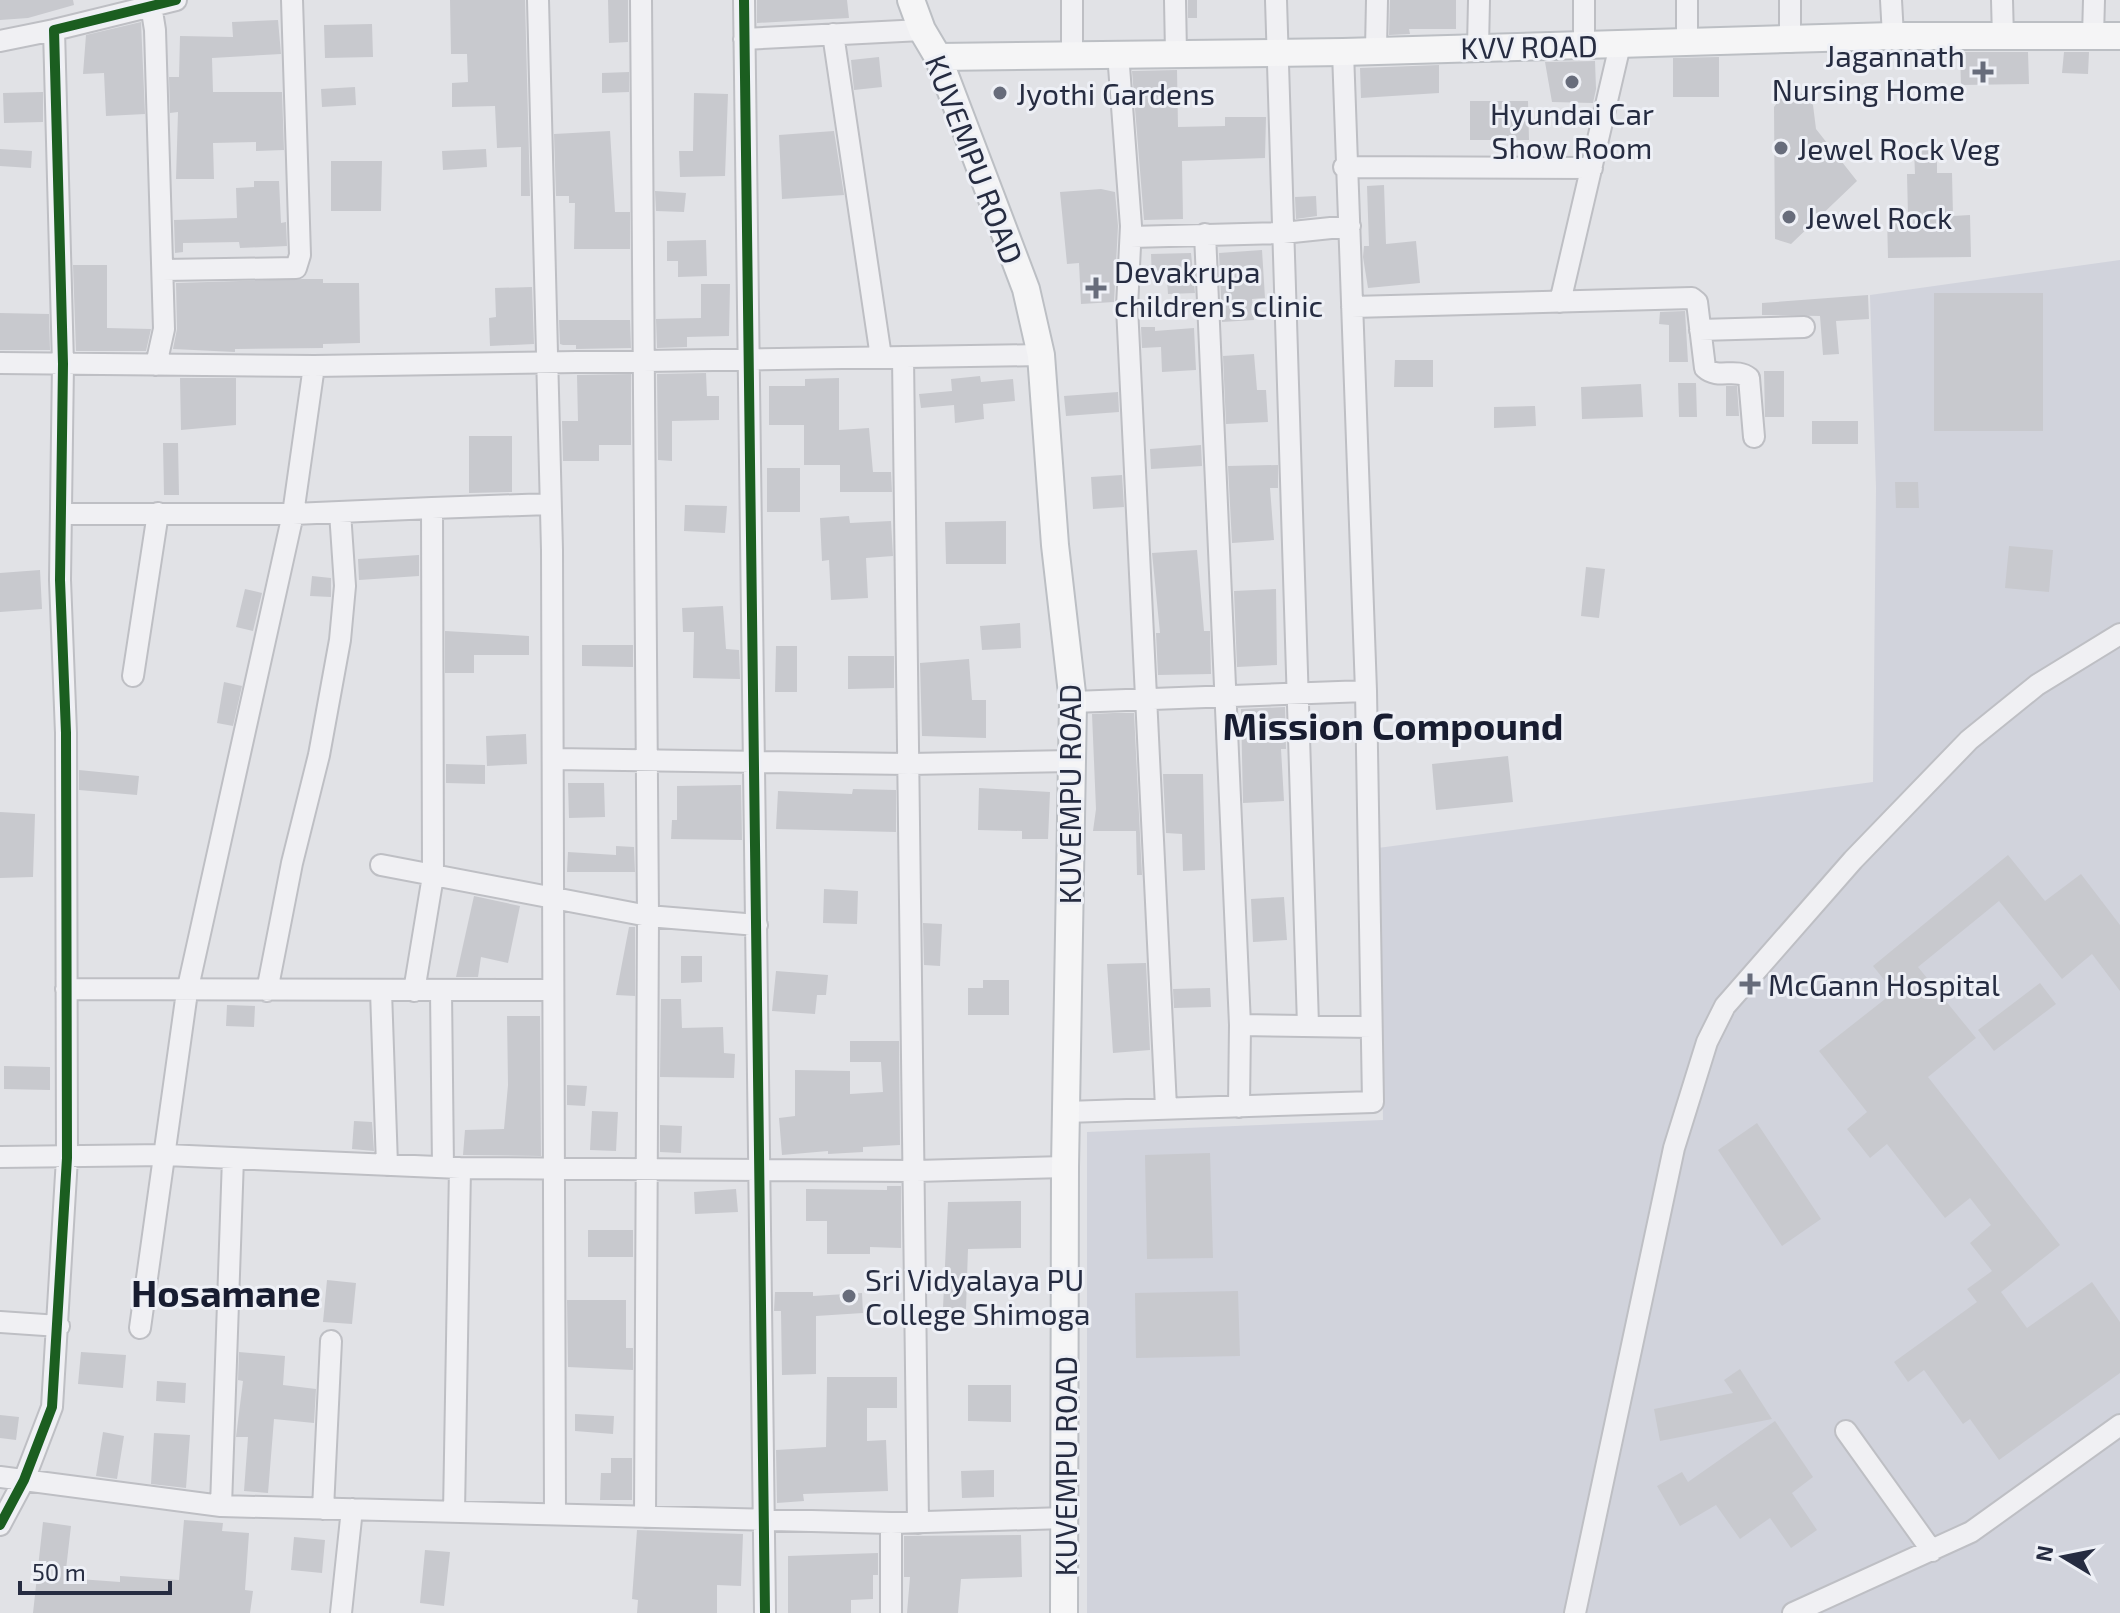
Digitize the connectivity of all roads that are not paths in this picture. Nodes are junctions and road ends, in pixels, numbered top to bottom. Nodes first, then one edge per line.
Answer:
1 (176, 0) edge
2 (292, 0) edge
3 (538, 0) edge
4 (641, 0) edge
5 (744, 0) edge
6 (911, 0) edge
7 (1072, 0) edge
8 (1175, 0) edge
9 (1276, 0) edge
10 (1377, 0) edge
11 (1479, 0) edge
12 (1584, 0) edge
13 (1687, 0) edge
14 (1790, 0) edge
15 (1891, 0) edge
16 (2002, 0) edge
17 (2094, 0) edge
18 (151, 5) junction
19 (54, 30) junction
20 (922, 30) junction
21 (833, 34) junction
22 (1893, 36) junction
23 (2093, 36) junction
24 (2120, 36) edge
25 (2003, 38) junction
26 (744, 39) junction
27 (0, 41) edge
28 (1790, 42) junction
29 (1687, 44) junction
30 (1584, 45) junction
31 (1620, 45) junction
32 (1478, 47) junction
33 (1376, 49) junction
34 (1276, 51) junction
35 (1343, 52) junction
36 (1118, 53) junction
37 (1176, 53) junction
38 (1072, 54) junction
39 (938, 57) junction
40 (1344, 167) junction
41 (1592, 168) junction
42 (1350, 226) junction
43 (1283, 233) junction
44 (1205, 234) junction
45 (1131, 237) junction
46 (163, 270) junction
47 (1560, 302) junction
48 (1352, 307) junction
49 (1804, 327) dead end
50 (1700, 330) junction
51 (1041, 355) junction
52 (881, 357) junction
53 (903, 357) junction
54 (748, 359) junction
55 (643, 361) junction
56 (0, 363) edge
57 (549, 363) junction
58 (63, 364) junction
59 (156, 365) junction
60 (314, 366) junction
61 (1754, 437) dead end
62 (550, 504) junction
63 (432, 508) junction
64 (340, 512) junction
65 (158, 513) junction
66 (61, 514) junction
67 (293, 514) junction
68 (2120, 634) edge
69 (133, 676) dead end
70 (1366, 691) junction
71 (1299, 694) junction
72 (1225, 697) junction
73 (1148, 698) junction
74 (1073, 702) junction
75 (554, 759) junction
76 (647, 760) junction
77 (1072, 761) junction
78 (754, 762) junction
79 (909, 764) junction
80 (381, 865) dead end
81 (433, 876) junction
82 (553, 901) junction
83 (648, 916) junction
84 (757, 925) junction
85 (66, 989) junction
86 (552, 990) junction
87 (267, 991) junction
88 (381, 991) junction
89 (414, 991) junction
90 (441, 991) junction
91 (187, 992) junction
92 (1240, 1025) junction
93 (1308, 1025) junction
94 (1371, 1027) junction
95 (1166, 1107) junction
96 (1239, 1107) junction
97 (1066, 1112) junction
98 (166, 1155) junction
99 (0, 1157) edge
100 (67, 1158) junction
101 (233, 1158) junction
102 (387, 1165) junction
103 (452, 1167) junction
104 (1065, 1167) junction
105 (555, 1168) junction
106 (647, 1169) junction
107 (761, 1170) junction
108 (916, 1171) junction
109 (0, 1322) edge
110 (59, 1326) junction
111 (140, 1328) dead end
112 (331, 1341) dead end
113 (2120, 1425) edge
114 (1846, 1431) dead end
115 (0, 1477) edge
116 (24, 1480) junction
117 (221, 1506) junction
118 (323, 1509) junction
119 (352, 1509) junction
120 (454, 1512) junction
121 (555, 1514) junction
122 (645, 1517) junction
123 (1065, 1518) junction
124 (764, 1520) junction
125 (891, 1523) junction
126 (918, 1523) junction
127 (0, 1525) edge
128 (1932, 1551) junction
129 (341, 1613) edge
130 (765, 1613) edge
131 (891, 1613) edge
132 (1064, 1613) edge
133 (1575, 1613) edge
134 (1793, 1613) edge

1 - 18 street
2 - 46 street
3 - 57 street
4 - 55 street
5 - 26 street
6 - 20 main road, KUVEMPU ROAD
7 - 38 street
8 - 37 street
9 - 34 street
10 - 33 street
11 - 32 street
12 - 30 street
13 - 29 street
14 - 28 street
15 - 22 street
16 - 25 street
17 - 23 street
18 - 19 street
18 - 46 street
19 - 27 street
19 - 58 street
20 - 21 street
20 - 39 main road, KUVEMPU ROAD
21 - 26 street
21 - 52 street
22 - 25 main road, KVV ROAD
22 - 28 main road, KVV ROAD
23 - 24 main road, KVV ROAD
23 - 25 main road, KVV ROAD
26 - 54 street
28 - 29 main road, KVV ROAD
29 - 31 main road, KVV ROAD
30 - 31 main road, KVV ROAD
30 - 32 main road, KVV ROAD
31 - 41 street
32 - 33 main road, KVV ROAD
33 - 35 main road, KVV ROAD
34 - 35 main road, KVV ROAD
34 - 37 main road, KVV ROAD
34 - 43 street
35 - 40 street
36 - 37 main road, KVV ROAD
36 - 38 main road, KVV ROAD
36 - 45 street
38 - 39 main road, KVV ROAD
39 - 51 main road, KUVEMPU ROAD
40 - 41 street
40 - 42 street
41 - 47 street
42 - 43 street
42 - 48 street
43 - 44 street
43 - 71 street
44 - 45 street
44 - 72 street
45 - 73 street
46 - 59 street
47 - 48 street
47 - 50 street
48 - 70 street
49 - 50 street
50 - 61 street
51 - 53 street
51 - 74 main road, KUVEMPU ROAD
52 - 53 street
52 - 54 street
53 - 79 street
54 - 55 street
54 - 78 street
55 - 57 street
55 - 76 street
56 - 58 street
57 - 60 street
57 - 62 street
58 - 59 street
58 - 66 street
59 - 60 street
60 - 67 street
62 - 63 street
62 - 75 street
63 - 64 street
63 - 81 street
64 - 67 street
64 - 87 street
65 - 66 street
65 - 67 street
65 - 69 street
66 - 85 street
67 - 91 street
68 - 133 street
70 - 71 street
70 - 94 street
71 - 72 street
71 - 93 street
72 - 73 street
72 - 92 street
73 - 74 street
73 - 95 street
74 - 77 main road, KUVEMPU ROAD
75 - 76 street
75 - 82 street
76 - 78 street
76 - 83 street
77 - 79 street
77 - 97 main road, KUVEMPU ROAD
78 - 79 street
78 - 84 street
79 - 108 street
80 - 81 street
81 - 82 street
81 - 89 street
82 - 83 street
82 - 86 street
83 - 84 street
83 - 106 street
84 - 107 street
85 - 91 street
85 - 100 street
86 - 90 street
86 - 105 street
87 - 88 street
87 - 91 street
88 - 89 street
88 - 102 street
89 - 90 street
90 - 103 street
91 - 98 street
92 - 93 street
92 - 96 street
93 - 94 street
94 - 96 street
95 - 96 street
95 - 97 street
97 - 104 main road, KUVEMPU ROAD
98 - 100 street
98 - 101 street
98 - 111 street
99 - 100 street
100 - 110 street
101 - 102 street
101 - 117 street
102 - 103 street
103 - 105 street
103 - 120 street
104 - 108 street
104 - 123 main road, KUVEMPU ROAD
105 - 106 street
105 - 121 street
106 - 107 street
106 - 122 street
107 - 108 street
107 - 124 street
108 - 126 street
109 - 110 street
110 - 116 street
112 - 118 street
113 - 128 street
114 - 128 street
115 - 116 street
116 - 117 street
116 - 127 street
117 - 118 street
118 - 119 street
119 - 120 street
119 - 129 street
120 - 121 street
121 - 122 street
122 - 124 street
123 - 126 street
123 - 132 main road, KUVEMPU ROAD
124 - 125 street
124 - 130 street
125 - 126 street
125 - 131 street
128 - 134 street

